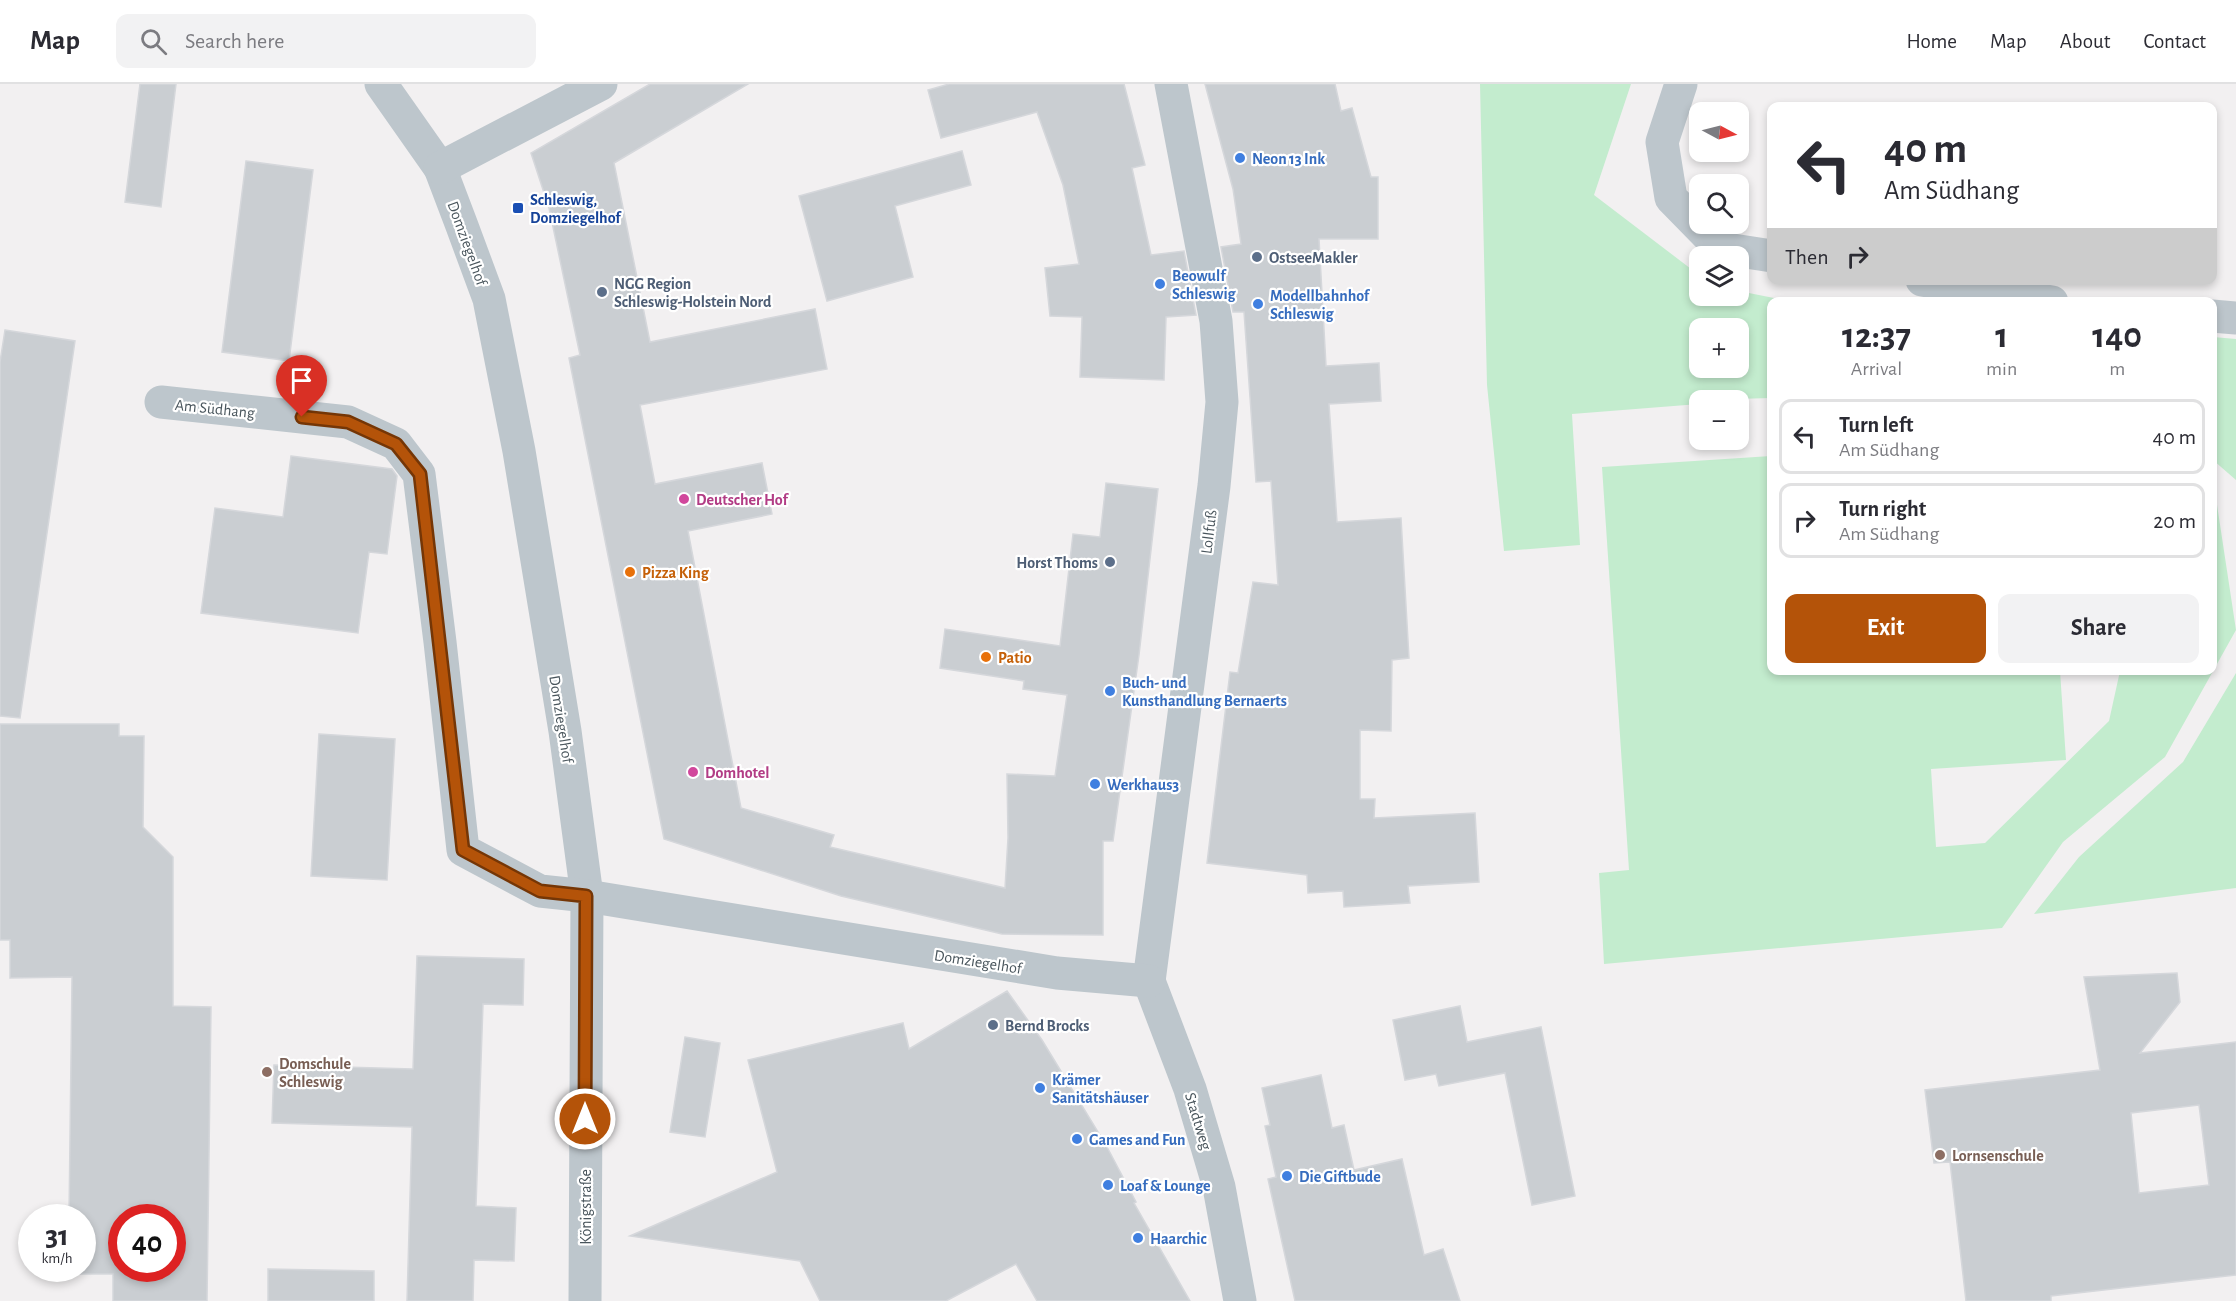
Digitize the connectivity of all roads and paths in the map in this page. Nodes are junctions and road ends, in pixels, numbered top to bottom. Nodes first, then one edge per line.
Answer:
1 (381, 84) edge
2 (601, 84) edge
3 (1171, 84) edge
4 (1681, 84) edge
5 (440, 168) junction
6 (1767, 255) edge
7 (1952, 285) edge
8 (2022, 297) edge
9 (2217, 316) edge
10 (2236, 318) edge
11 (161, 402) dead end
12 (586, 896) junction
13 (1149, 981) junction
14 (585, 1301) edge
15 (1240, 1301) edge

1 - 5 street, Domziegelhof
2 - 5 street
3 - 13 street, Lollfuß
4 - 6 street
5 - 12 street, Domziegelhof
7 - 8 street
9 - 10 street
11 - 12 street, Am Südhang
12 - 13 street, Domziegelhof
12 - 14 street, Königstraße
13 - 15 street, Stadtweg

